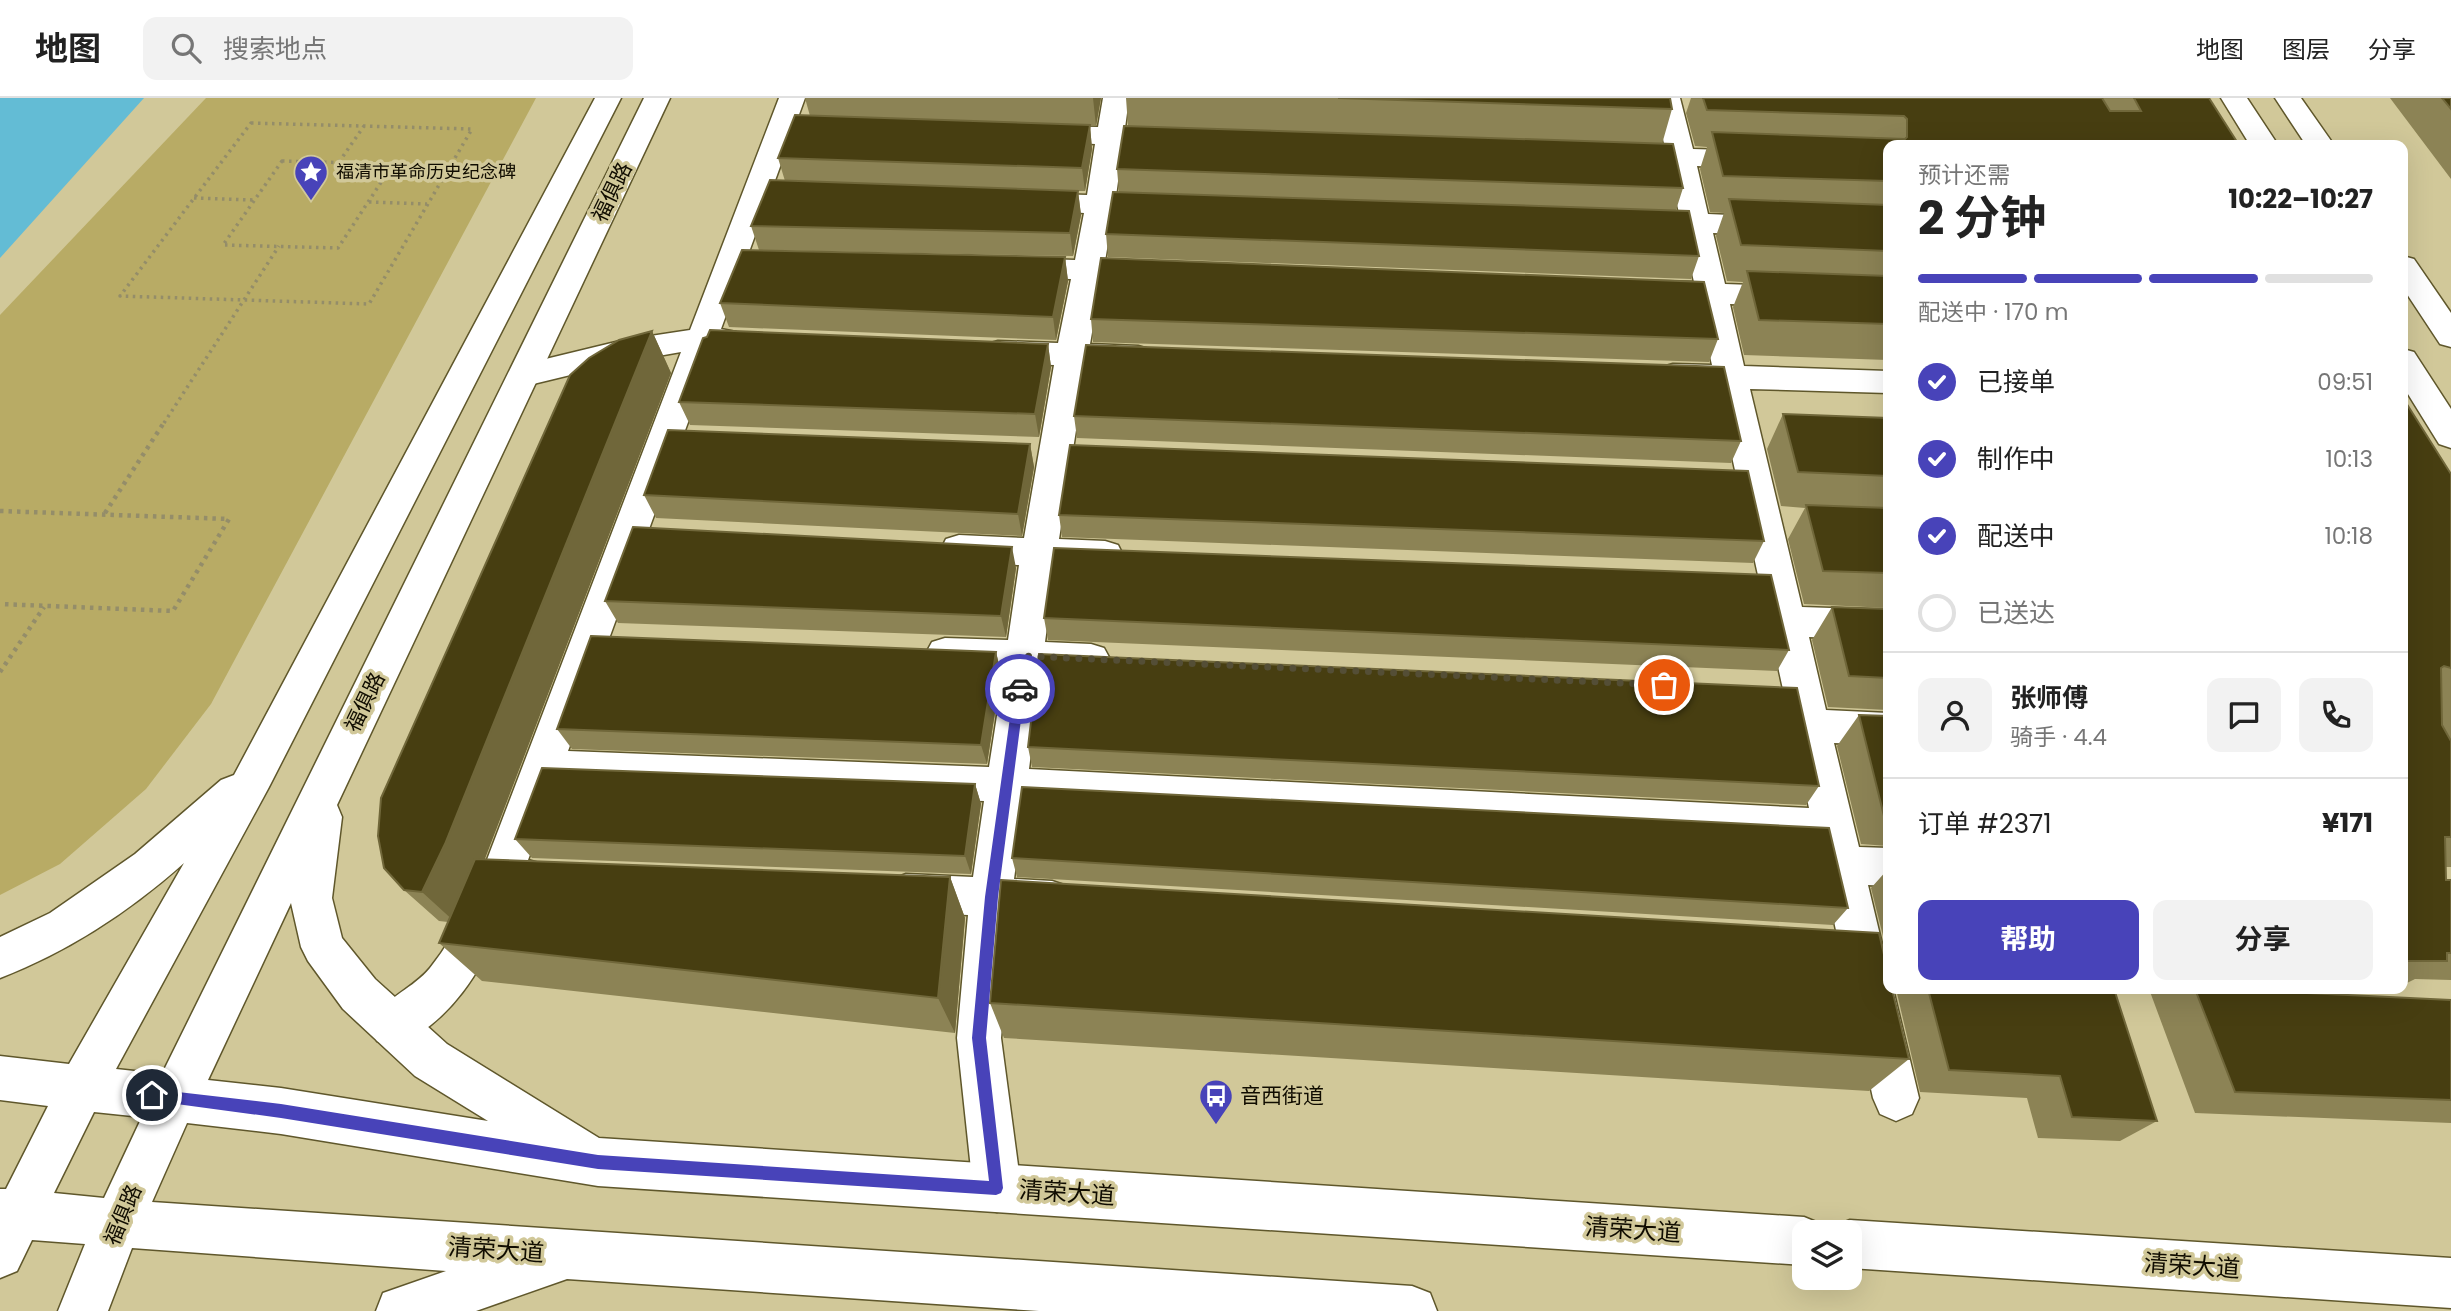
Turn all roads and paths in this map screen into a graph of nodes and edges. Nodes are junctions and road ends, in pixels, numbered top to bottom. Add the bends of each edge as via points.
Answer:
1 (608, 98) edge
2 (657, 98) edge
3 (1116, 98) edge
4 (2234, 98) edge
5 (2288, 98) edge
6 (1669, 101) edge
7 (794, 118) edge
8 (364, 126) junction
9 (1015, 134) edge
10 (1112, 136) junction
11 (1195, 139) edge
12 (2261, 140) edge
13 (2317, 140) edge
14 (1597, 154) edge
15 (1681, 157) junction
16 (1777, 160) edge
17 (338, 163) junction
18 (194, 198) junction
19 (255, 200) junction
20 (1004, 201) edge
21 (368, 202) junction
22 (428, 204) junction
23 (1100, 204) junction
24 (1184, 207) edge
25 (1613, 221) edge
26 (1696, 223) junction
27 (1806, 227) edge
28 (279, 247) junction
29 (993, 267) edge
30 (1089, 270) junction
31 (1186, 273) edge
32 (2408, 273) edge
33 (1629, 290) edge
34 (1712, 293) junction
35 (244, 300) junction
36 (1883, 300) edge
37 (2451, 336) edge
38 (703, 339) junction
39 (758, 341) edge
40 (962, 350) edge
41 (1072, 355) junction
42 (1168, 358) edge
43 (1650, 374) edge
44 (525, 375) junction
45 (2408, 376) edge
46 (1732, 377) junction
47 (1883, 382) edge
48 (2415, 398) edge
49 (2451, 436) edge
50 (0, 511) edge
51 (104, 514) junction
52 (629, 532) junction
53 (670, 534) edge
54 (930, 547) edge
55 (1039, 553) junction
56 (1137, 557) edge
57 (0, 604) edge
58 (45, 606) junction
59 (1788, 621) junction
60 (1883, 625) edge
61 (590, 639) junction
62 (631, 641) edge
63 (916, 652) edge
64 (1024, 656) junction
65 (1122, 660) edge
66 (0, 672) edge
67 (1761, 689) edge
68 (1806, 708) junction
69 (1883, 728) edge
70 (542, 767) junction
71 (255, 775) junction
72 (326, 782) junction
73 (1006, 785) junction
74 (1839, 846) junction
75 (1883, 865) edge
76 (501, 878) junction
77 (569, 880) edge
78 (869, 892) edge
79 (992, 897) junction
80 (1088, 903) edge
81 (1820, 947) edge
82 (0, 958) edge
83 (1875, 958) edge
84 (393, 1026) junction
85 (0, 1078) edge
86 (82, 1086) junction
87 (175, 1098) junction
88 (1896, 1098) edge
89 (598, 1162) junction
90 (996, 1188) junction
91 (118, 1222) junction
92 (7, 1227) edge
93 (1792, 1240) edge
94 (1862, 1245) edge
95 (570, 1255) junction
96 (2451, 1283) edge
97 (1337, 1308) edge
98 (83, 1311) edge
99 (401, 1311) edge
100 (1412, 1311) edge

1 - 71 street
2 - 44 street, 福俱路
3 - 10 street
4 - 12 street
5 - 13 street
6 - 15 street
7 - 38 street via 744,261
8 - 17 path
8 - 18 path via 251,123
8 - 22 path via 472,129
9 - 10 street
10 - 11 street
10 - 23 street
14 - 15 street
15 - 16 street
15 - 26 street
17 - 19 path via 282,161
17 - 21 path via 393,164
18 - 19 path
18 - 35 path via 120,296
19 - 28 path via 223,245
20 - 23 street
21 - 22 path
21 - 28 path via 338,248
22 - 35 path via 369,304
23 - 24 street
23 - 30 street
25 - 26 street
26 - 27 street
26 - 34 street
28 - 35 path
29 - 30 street
30 - 31 street
30 - 41 street
32 - 37 street
33 - 34 street
34 - 36 street
34 - 46 street
35 - 51 path
38 - 39 street
38 - 44 street
38 - 52 street via 679,439
40 - 41 street
41 - 42 street
41 - 55 street
43 - 46 street
44 - 72 street, 福俱路
45 - 48 street
46 - 47 street
46 - 59 street via 1741,479 1778,523 1765,581
48 - 49 street
50 - 51 path
51 - 58 path via 229,519 173,611
52 - 53 street
52 - 61 street
54 - 55 street
55 - 56 street
55 - 64 street
57 - 58 path
58 - 66 path
59 - 60 street
59 - 68 street
61 - 62 street
61 - 70 street
63 - 64 street
64 - 65 street
64 - 73 street
67 - 68 street
68 - 69 street
68 - 74 street
70 - 73 street
70 - 76 street
71 - 82 street via 118,890 65,927
71 - 86 street
72 - 84 street via 312,898 323,947 359,994
72 - 87 street, 福俱路
73 - 74 street
73 - 79 street
74 - 75 street
74 - 83 street
76 - 77 street
76 - 84 street via 473,941 444,985
78 - 79 street
79 - 80 street
79 - 90 street via 979,1038
81 - 83 street
83 - 88 street
84 - 89 street via 431,1060
85 - 86 street, 清荣大道
86 - 87 street, 清荣大道
86 - 92 street
87 - 89 street, 清荣大道
87 - 91 street, 福俱路
89 - 90 street, 清荣大道
90 - 93 street, 清荣大道
91 - 92 street, 清荣大道
91 - 95 street, 清荣大道
91 - 98 street, 福俱路
94 - 96 street, 清荣大道
95 - 97 street, 清荣大道
95 - 99 street
97 - 100 street, 清荣大道

